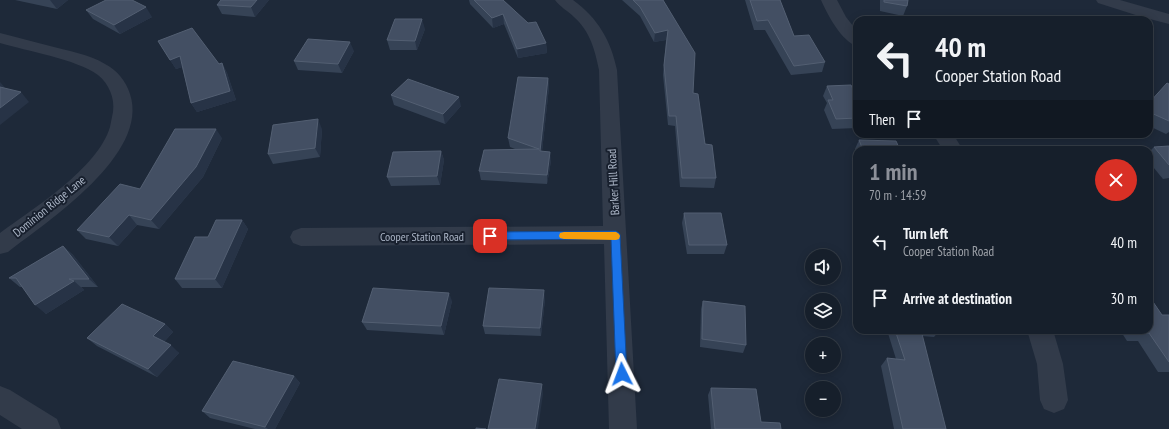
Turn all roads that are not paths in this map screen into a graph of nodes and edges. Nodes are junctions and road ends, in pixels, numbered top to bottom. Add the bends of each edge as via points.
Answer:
1 (563, 0) edge
2 (829, 0) edge
3 (1104, 0) edge
4 (1169, 19) edge
5 (853, 37) edge
6 (0, 38) edge
7 (616, 235) junction
8 (301, 237) dead end
9 (0, 245) edge
10 (1041, 334) edge
11 (0, 399) edge
12 (1054, 400) dead end
13 (47, 429) edge
14 (623, 429) edge

1 - 7 street, Barker Hill Road via 589,22 600,37 605,52
2 - 5 street via 843,26
3 - 4 street
6 - 9 street, Dominion Ridge Lane via 88,62 104,71 116,82 122,97 123,115 117,135 108,150 84,179
7 - 8 street, Cooper Station Road
7 - 14 street, Barker Hill Road
10 - 12 street via 1050,364
11 - 13 street

